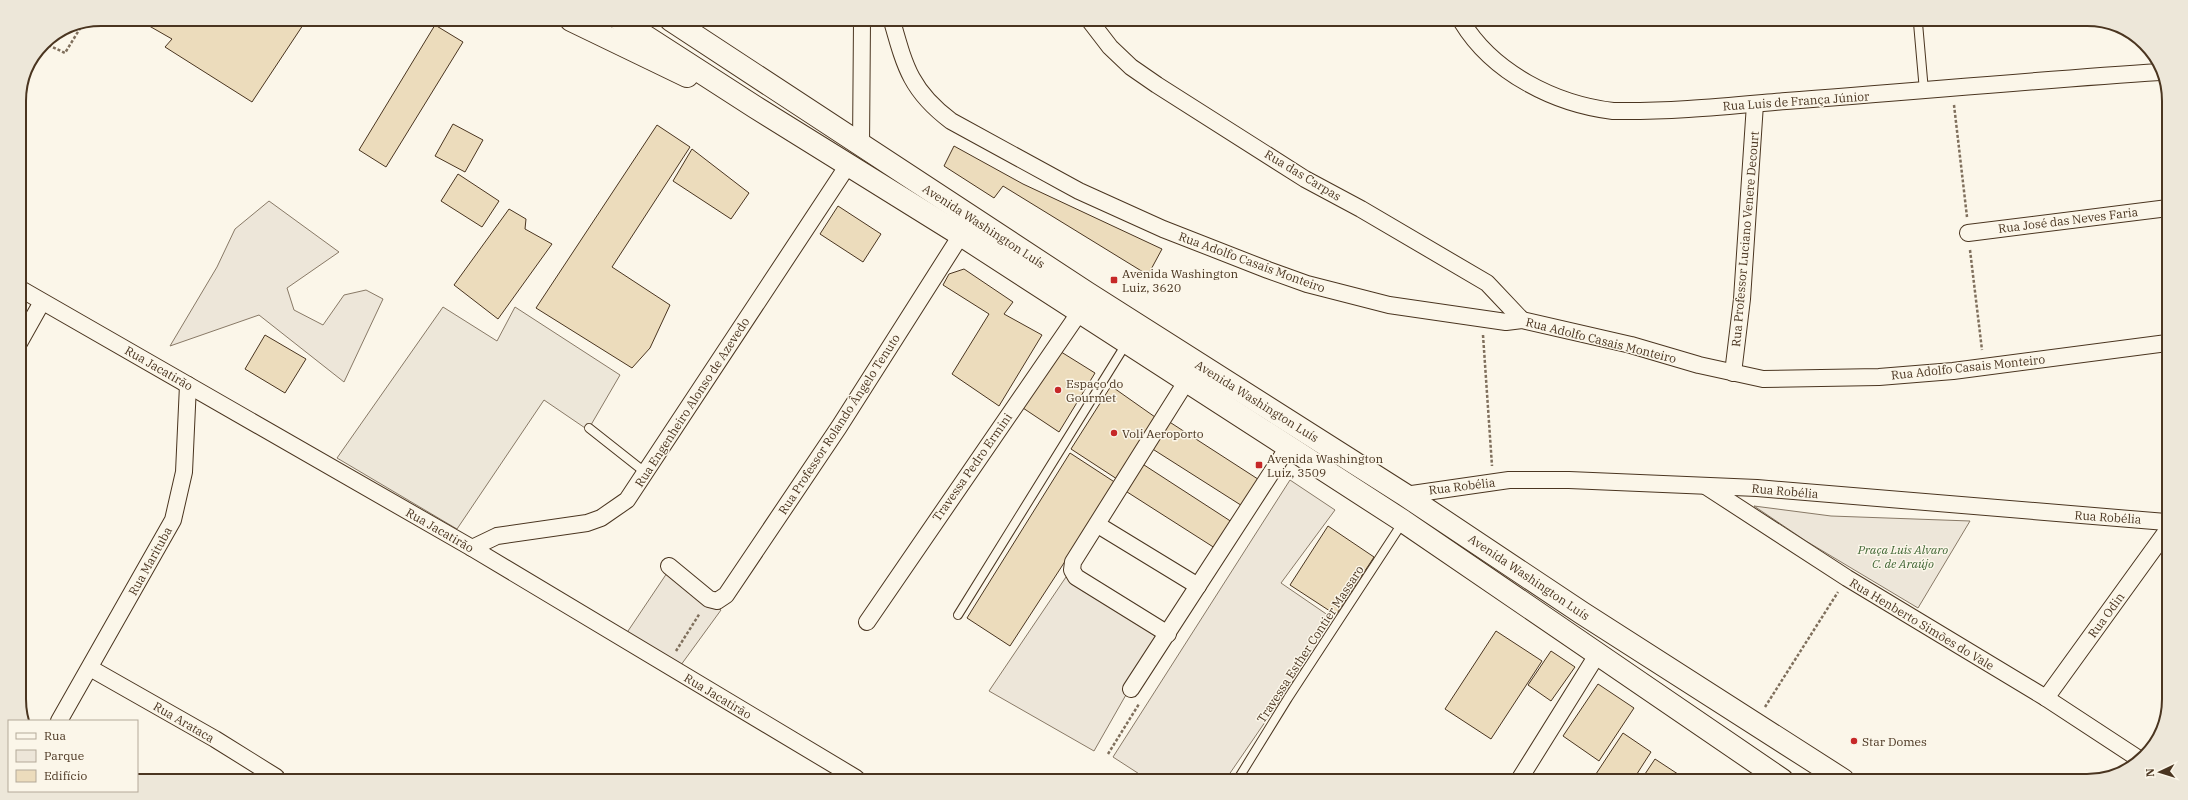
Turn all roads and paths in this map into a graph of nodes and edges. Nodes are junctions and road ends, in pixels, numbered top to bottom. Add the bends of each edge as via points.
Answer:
1 (583, 26) edge
2 (629, 26) edge
3 (862, 26) edge
4 (893, 26) edge
5 (1094, 26) edge
6 (1465, 26) edge
7 (1918, 26) edge
8 (687, 27) edge
9 (80, 29) edge
10 (51, 45) edge
11 (2156, 72) edge
12 (1924, 91) junction
13 (1755, 104) junction
14 (755, 107) junction
15 (861, 146) junction
16 (848, 165) junction
17 (2162, 209) edge
18 (1968, 233) dead end
19 (961, 235) junction
20 (26, 292) edge
21 (42, 302) junction
22 (1079, 313) junction
23 (1481, 319) junction
24 (1522, 320) junction
25 (26, 330) edge
26 (1126, 344) junction
27 (2162, 344) edge
28 (1733, 373) junction
29 (1186, 382) junction
30 (188, 384) junction
31 (589, 428) dead end
32 (1288, 447) junction
33 (646, 473) junction
34 (1494, 482) junction
35 (1706, 486) junction
36 (1405, 495) junction
37 (1403, 521) junction
38 (2162, 522) edge
39 (1098, 525) junction
40 (2162, 538) edge
41 (472, 548) junction
42 (669, 566) dead end
43 (1846, 578) junction
44 (1198, 586) junction
45 (709, 599) junction
46 (958, 615) dead end
47 (867, 622) dead end
48 (1168, 634) junction
49 (1597, 655) junction
50 (667, 666) junction
51 (90, 668) junction
52 (1131, 689) dead end
53 (2046, 698) junction
54 (60, 720) edge
55 (1755, 723) junction
56 (2135, 757) edge
57 (263, 773) edge
58 (849, 774) edge
59 (1241, 774) edge
60 (1523, 774) edge
61 (1773, 774) edge
62 (1834, 774) edge

1 - 14 highway
2 - 14 highway, Avenida Washington Luís
3 - 15 street
4 - 23 street, Rua Adolfo Casais Monteiro via 912,79 922,96 934,108 952,121 1079,191 1163,229 1307,284 1389,305
5 - 24 street, Rua das Carpas via 1110,47 1131,67 1157,85 1305,179 1486,283
6 - 13 street, Rua Luis de França Júnior via 1488,54 1518,78 1599,109 1635,111
7 - 12 lane
8 - 15 highway, Avenida Washington Luís
9 - 10 path via 65,53
11 - 12 street, Rua Luis de França Júnior via 2039,79
12 - 13 street, Rua Luis de França Júnior
13 - 28 street, Rua Professor Luciano Venere Decourt via 1742,299
14 - 16 highway, Avenida Washington Luís
15 - 36 highway, Avenida Washington Luís
16 - 19 highway, Avenida Washington Luís
16 - 33 street, Rua Engenheiro Alonso de Azevedo
17 - 18 street, Rua José das Neves Faria
19 - 22 highway, Avenida Washington Luís
19 - 45 street, Rua Professor Rolando Ângelo Tenuto via 835,434 726,595 717,601
20 - 21 street, Rua Jacatirão
21 - 25 street
21 - 30 street, Rua Jacatirão
22 - 26 highway, Avenida Washington Luís
22 - 47 street, Travessa Pedro Ermini
23 - 24 street, Rua Adolfo Casais Monteiro via 1506,322
23 - 34 path
24 - 28 street, Rua Adolfo Casais Monteiro via 1618,342 1699,366
26 - 29 highway, Avenida Washington Luís
26 - 46 lane
27 - 28 street, Rua Adolfo Casais Monteiro via 1914,374 1763,379
29 - 32 highway, Avenida Washington Luís
29 - 39 street
30 - 41 street, Rua Jacatirão
30 - 51 street, Rua Marituba via 184,472 174,520
31 - 33 lane
32 - 37 highway, Avenida Washington Luís
32 - 44 street
33 - 41 street, Rua Engenheiro Alonso de Azevedo via 627,500 601,518 587,523 497,536
34 - 35 street, Rua Robélia via 1569,480
34 - 36 street, Rua Robélia
35 - 38 street, Rua Robélia
35 - 43 street, Rua Henberto Simões do Vale
36 - 55 highway, Avenida Washington Luís via 1582,613
37 - 49 highway, Avenida Washington Luís
37 - 59 lane, Travessa Esther Contier Massaro
39 - 44 street
39 - 48 street via 1073,562 1072,570 1076,577
40 - 53 street, Rua Odin
41 - 50 street, Rua Jacatirão
42 - 45 street
43 - 53 street, Rua Henberto Simões do Vale
43 - 55 path
44 - 48 street
45 - 50 path
48 - 52 street
49 - 60 street
49 - 61 highway, Avenida Washington Luís
50 - 58 street, Rua Jacatirão
51 - 54 street, Rua Marituba
51 - 57 street, Rua Arataca via 215,739
53 - 56 street, Rua Henberto Simões do Vale
55 - 62 highway, Avenida Washington Luís

